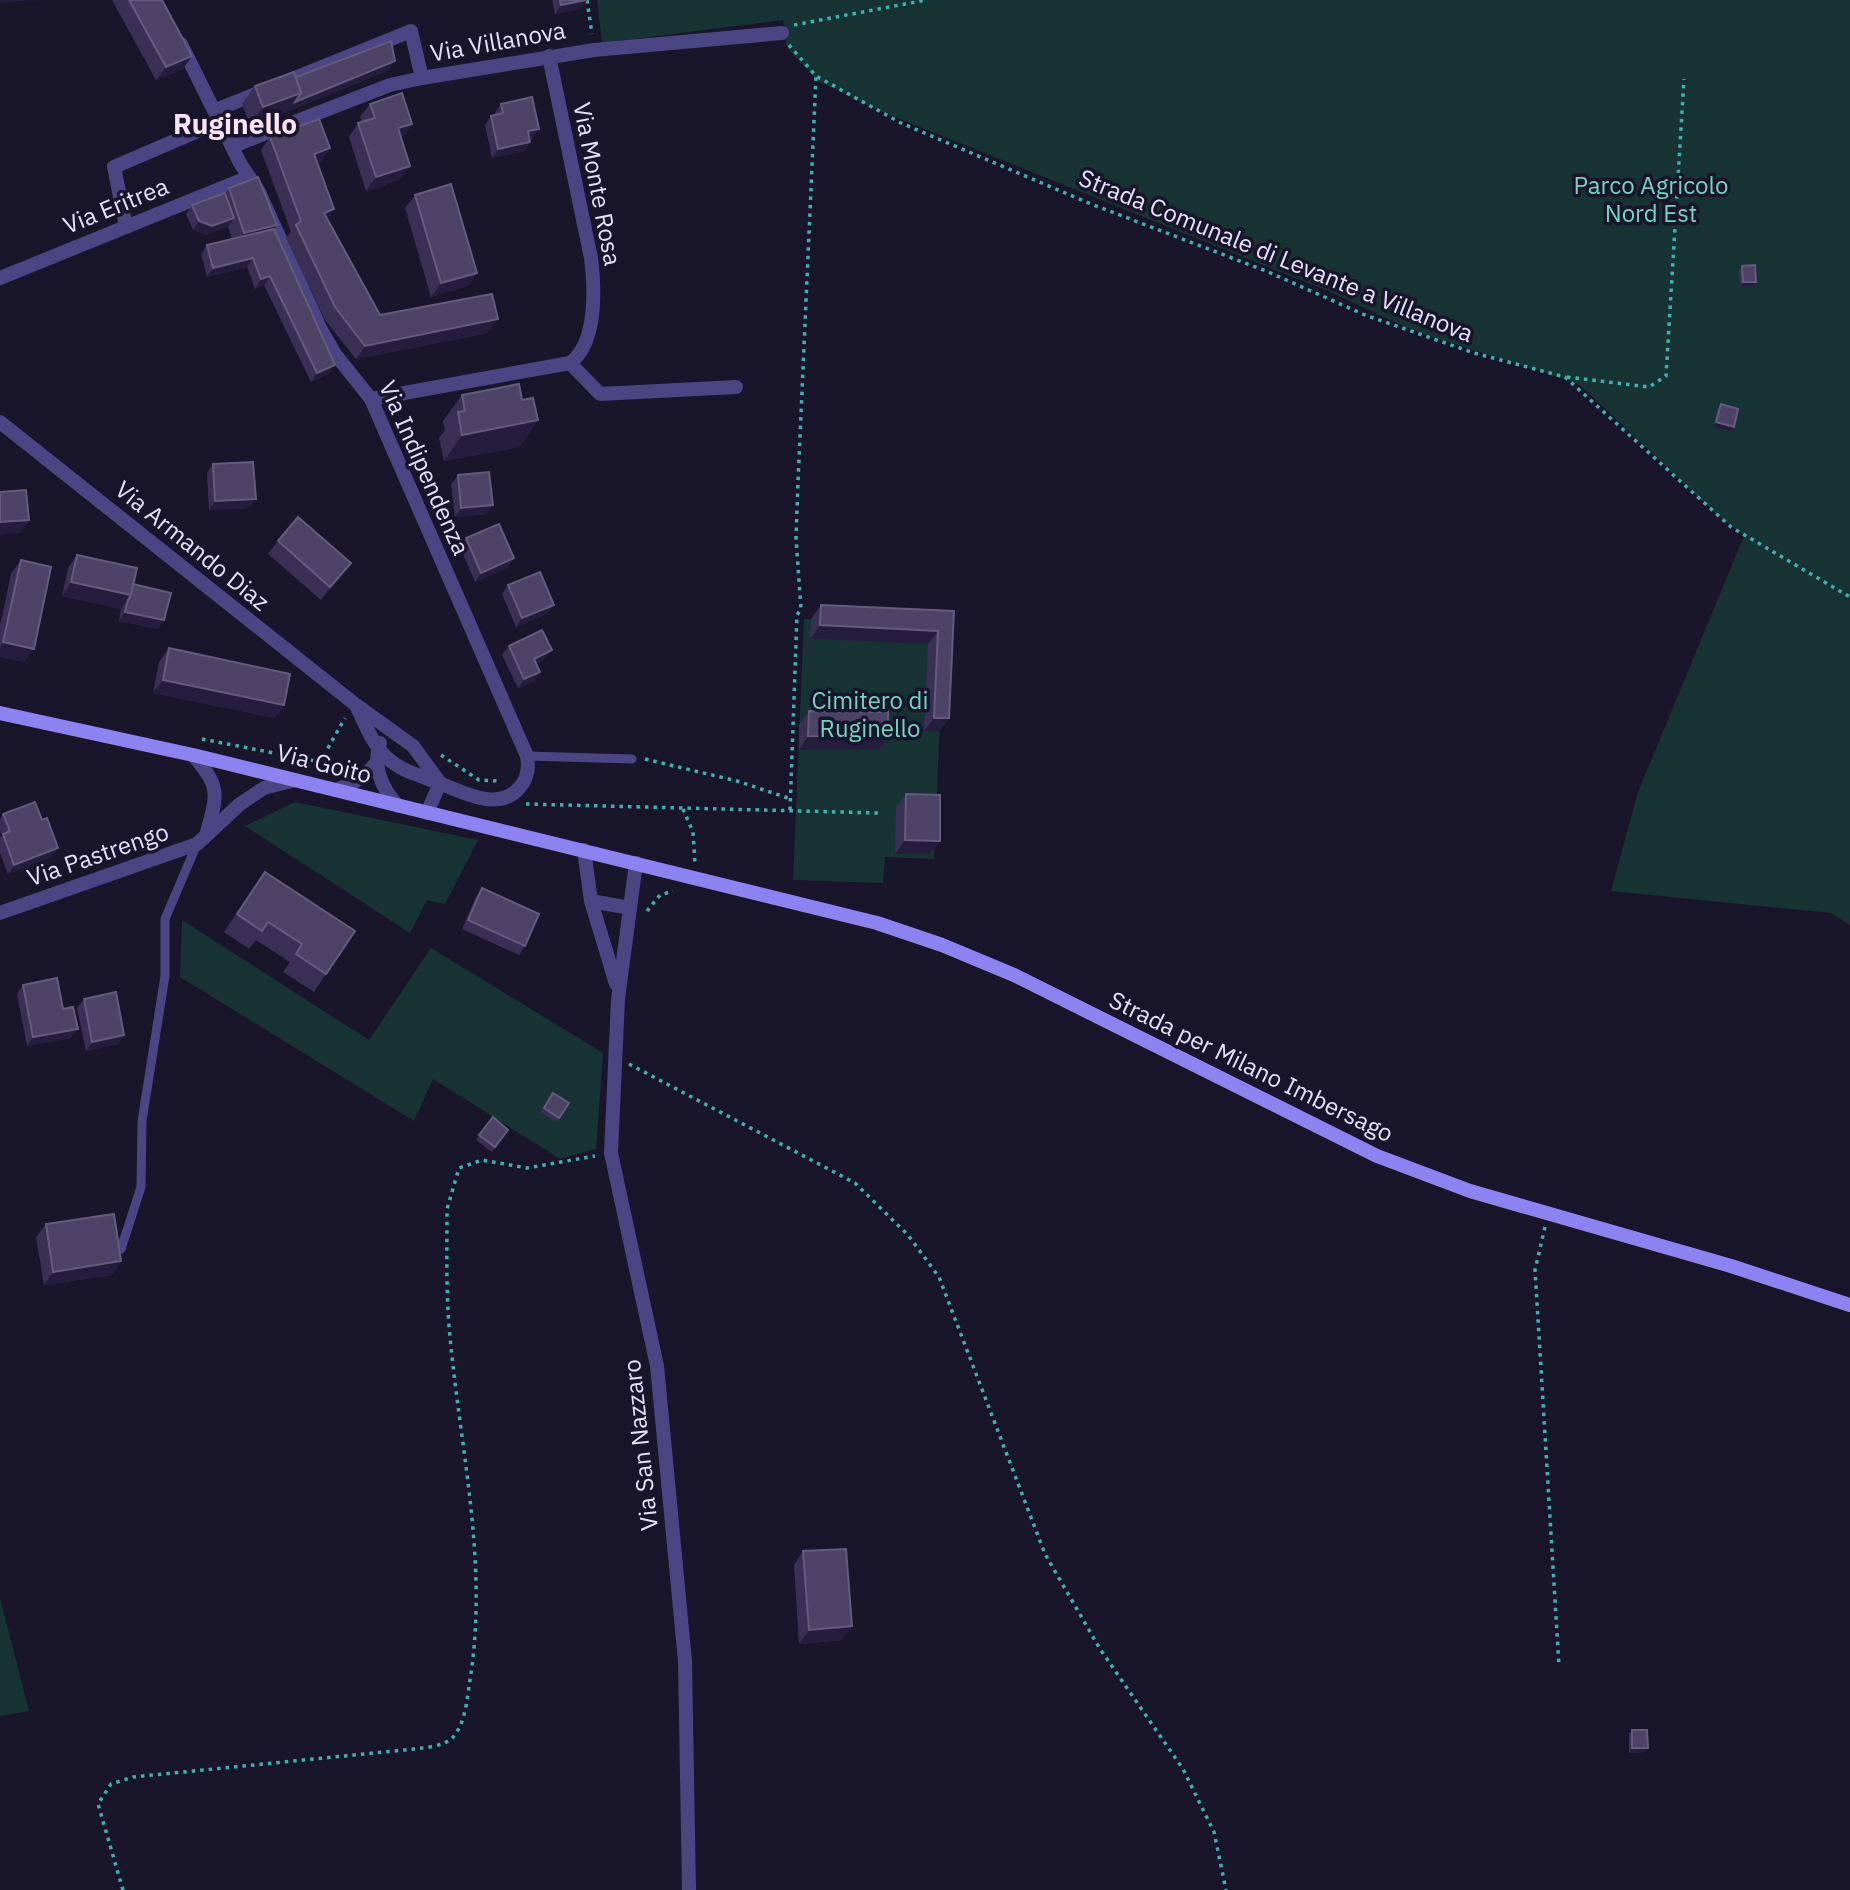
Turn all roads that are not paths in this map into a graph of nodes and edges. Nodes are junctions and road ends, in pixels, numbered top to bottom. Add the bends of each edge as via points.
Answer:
1 (172, 26) edge
2 (782, 33) road end
3 (549, 56) junction
4 (422, 78) junction
5 (218, 115) junction
6 (233, 146) junction
7 (249, 177) junction
8 (126, 227) junction
9 (0, 278) edge
10 (570, 363) junction
11 (736, 387) dead end
12 (371, 399) junction
13 (0, 422) edge
14 (356, 705) junction
15 (0, 713) edge
16 (394, 732) junction
17 (193, 755) junction
18 (377, 755) junction
19 (527, 756) junction
20 (632, 759) road end
21 (295, 780) junction
22 (440, 783) junction
23 (336, 790) junction
24 (398, 806) junction
25 (427, 813) junction
26 (202, 839) junction
27 (584, 850) junction
28 (636, 863) junction
29 (592, 901) junction
30 (630, 908) junction
31 (0, 913) edge
32 (618, 999) junction
33 (121, 1249) edge
34 (1850, 1305) edge
35 (689, 1890) edge

1 - 5 street, Via Indipendenza
2 - 3 street, Via Villanova
3 - 4 street, Via Villanova
3 - 10 street, Via Monte Rosa via 593,277 587,344
4 - 5 street via 411,31
4 - 6 street, Via Villanova via 390,85
5 - 6 street, Via Indipendenza
5 - 8 street via 114,167
6 - 7 street, Via Indipendenza
7 - 8 street, Via Eritrea
7 - 12 street, Via Indipendenza via 321,330
8 - 9 street, Via Eritrea
10 - 11 street via 600,394
10 - 12 street
12 - 19 street, Via Indipendenza
13 - 14 street, Via Armando Diaz
14 - 16 street, Via Armando Diaz
14 - 18 street, Via Armando Diaz
15 - 17 street, Via Goito
16 - 18 street via 382,739
16 - 22 street, Via Armando Diaz via 414,746
17 - 21 street, Via Goito
17 - 26 street, Via Pastrengo via 212,777 215,790
18 - 22 street
18 - 23 street via 364,777
18 - 24 street, Via Armando Diaz via 383,786
19 - 20 lane
19 - 22 street via 527,775 514,793 502,798 464,794
21 - 23 street, Via Goito
21 - 26 street, Via Pastrengo via 264,788
22 - 25 street
23 - 24 street, Via Goito
24 - 25 street, Via Goito
25 - 27 street, Via Goito
26 - 31 street, Via Pastrengo
26 - 33 lane via 164,919 165,976 142,1121 141,1187
27 - 28 street, Via Goito
27 - 29 street, Via San Nazzaro
28 - 30 street, Via San Nazzaro
28 - 34 street, Strada per Milano Imbersago via 877,923 942,945 1014,975 1377,1156 1545,1215 1731,1265
29 - 30 street
29 - 32 street, Via San Nazzaro
30 - 32 street, Via San Nazzaro
32 - 35 street, Via San Nazzaro via 611,1153 657,1366 685,1661

